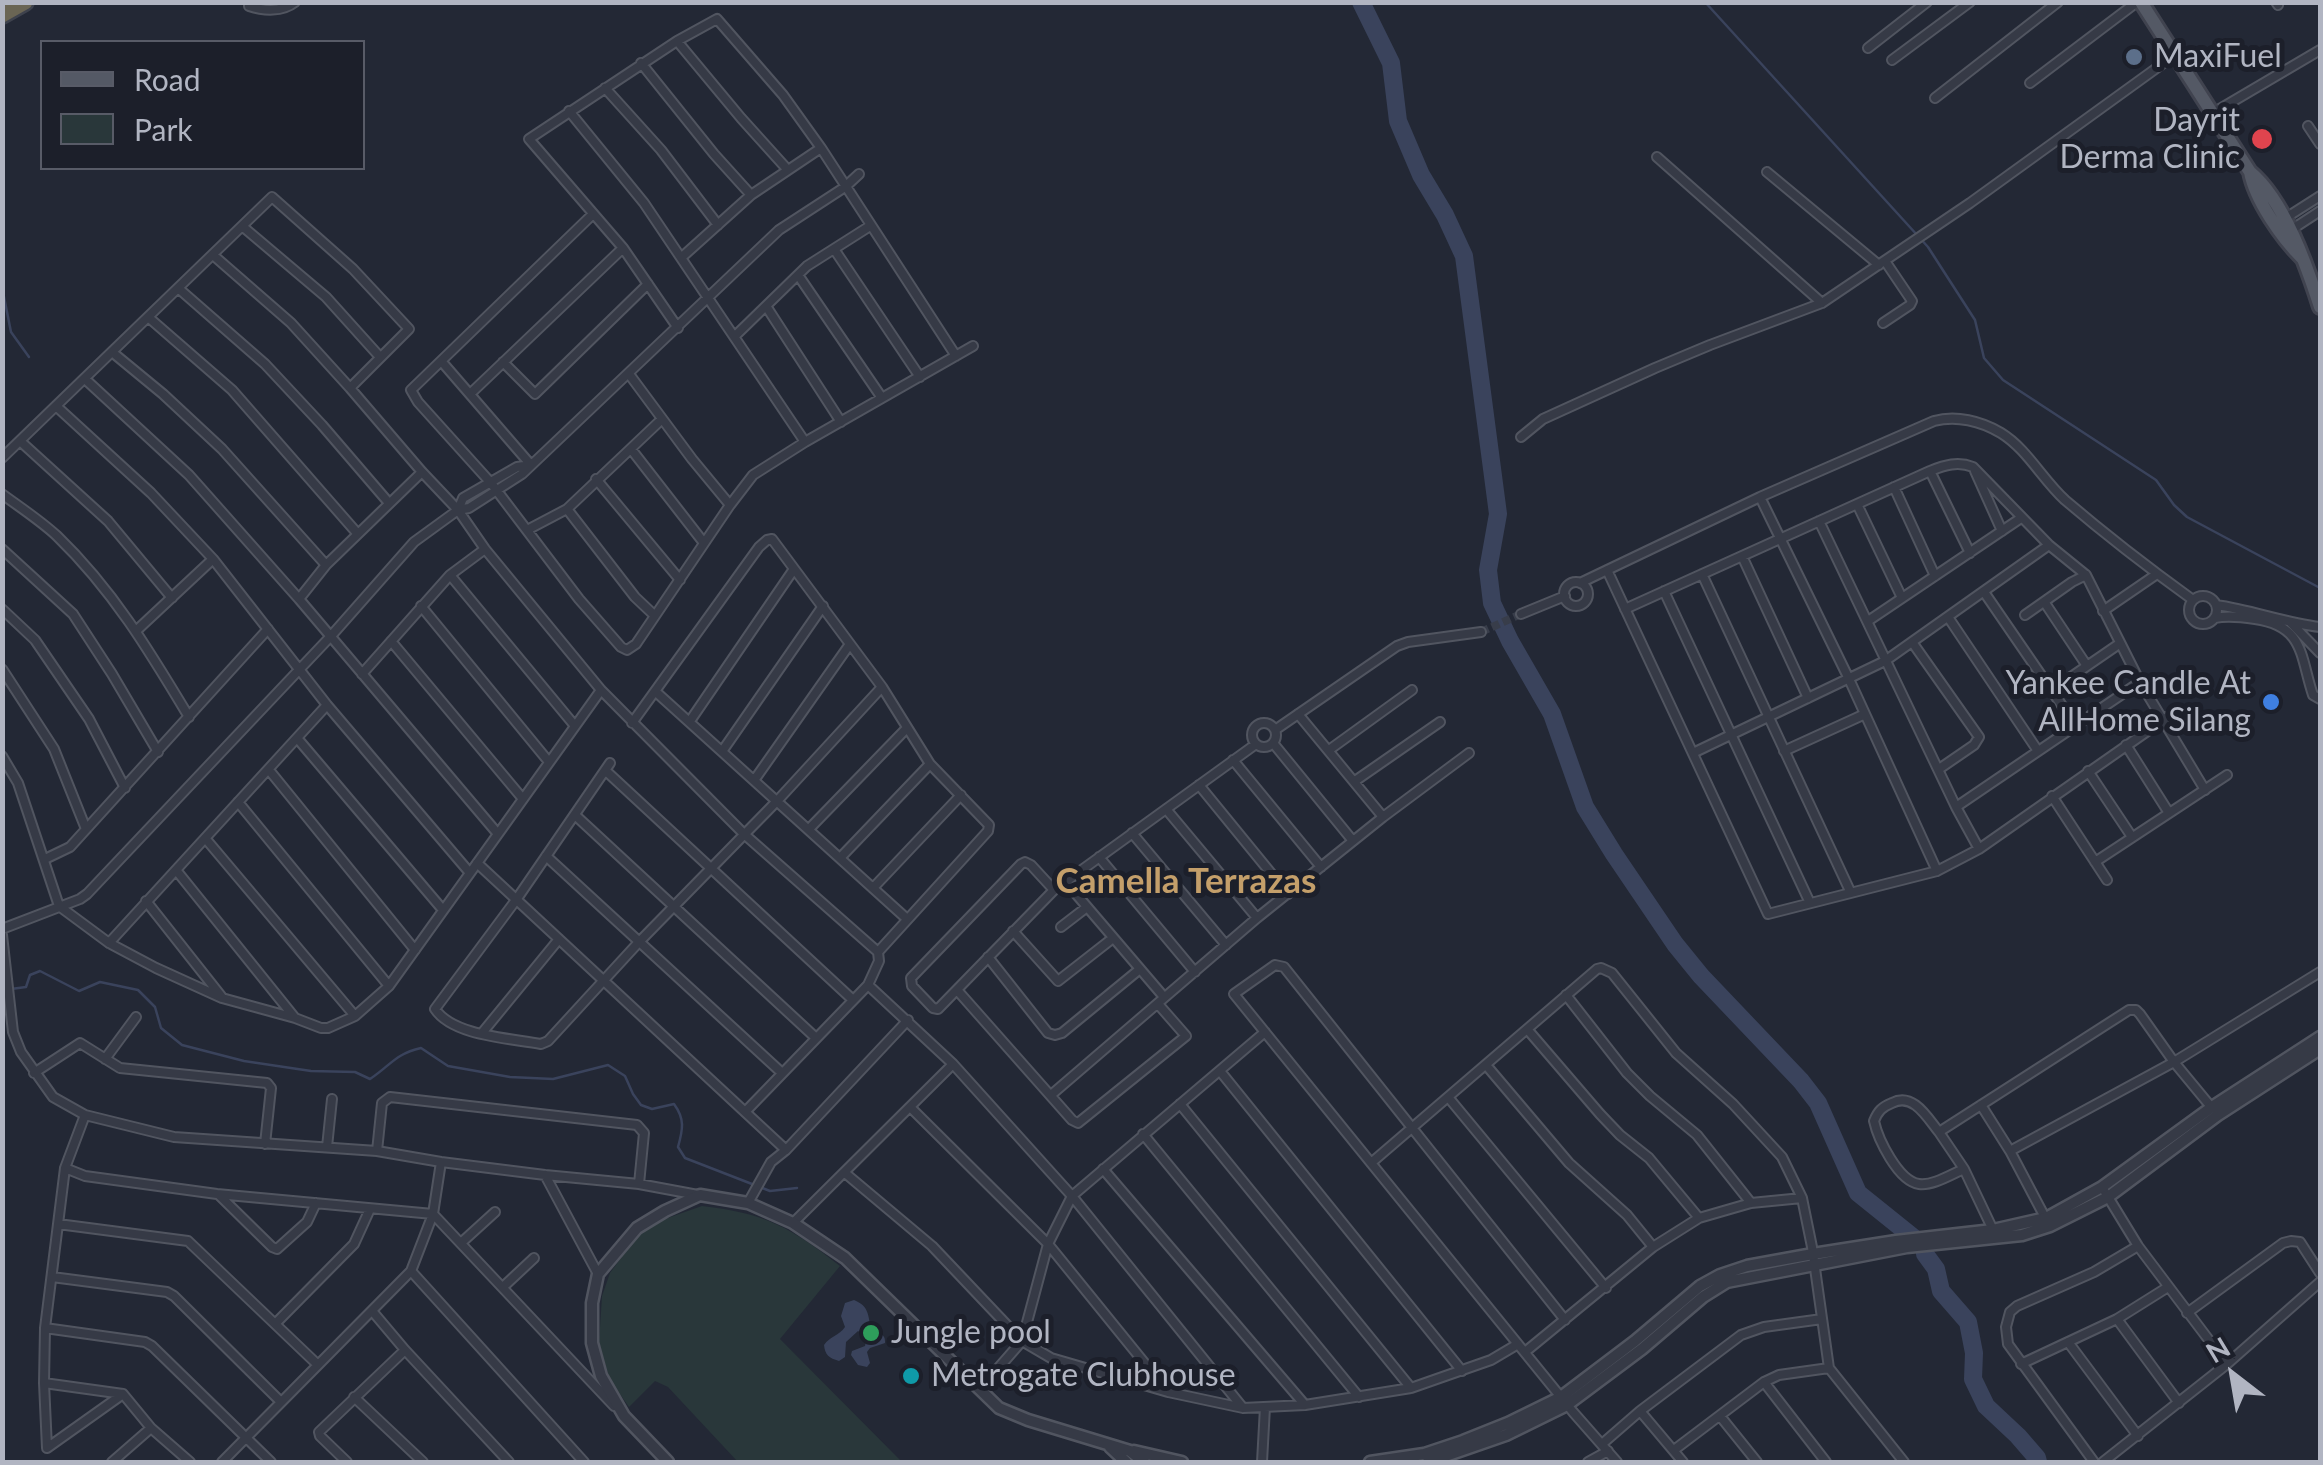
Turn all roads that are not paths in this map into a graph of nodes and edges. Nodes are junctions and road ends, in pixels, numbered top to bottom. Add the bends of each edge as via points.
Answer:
1 (25, 2) edge
2 (295, 2) edge
3 (1926, 2) edge
4 (1970, 2) edge
5 (2058, 2) edge
6 (2139, 2) edge
7 (249, 6) dead end
8 (2, 15) edge
9 (677, 40) junction
10 (1868, 48) dead end
11 (2320, 50) edge
12 (2176, 54) junction
13 (1892, 60) dead end
14 (642, 63) junction
15 (2030, 83) dead end
16 (605, 88) junction
17 (1935, 98) dead end
18 (569, 111) junction
19 (2213, 113) junction
20 (2308, 126) dead end
21 (2320, 144) edge
22 (820, 148) junction
23 (1657, 157) dead end
24 (787, 169) junction
25 (1767, 172) dead end
26 (2250, 172) junction
27 (858, 174) dead end
28 (845, 187) junction
29 (751, 195) junction
30 (2320, 196) edge
31 (2320, 212) edge
32 (594, 214) junction
33 (718, 225) junction
34 (2288, 225) junction
35 (242, 226) junction
36 (870, 226) junction
37 (623, 248) junction
38 (834, 249) junction
39 (213, 255) junction
40 (682, 257) junction
41 (2304, 260) junction
42 (1882, 262) junction
43 (798, 275) junction
44 (648, 284) junction
45 (178, 288) junction
46 (710, 298) junction
47 (1822, 303) junction
48 (766, 306) junction
49 (2320, 307) edge
50 (148, 317) junction
51 (1884, 323) dead end
52 (678, 328) junction
53 (735, 336) junction
54 (973, 346) dead end
55 (112, 352) junction
56 (956, 356) junction
57 (380, 357) junction
58 (442, 362) junction
59 (503, 362) junction
60 (629, 374) junction
61 (920, 377) junction
62 (85, 379) junction
63 (350, 388) junction
64 (470, 394) junction
65 (882, 398) junction
66 (56, 406) junction
67 (662, 419) junction
68 (841, 422) junction
69 (1521, 438) dead end
70 (20, 442) junction
71 (805, 442) junction
72 (631, 449) junction
73 (2, 458) edge
74 (531, 466) junction
75 (1973, 467) junction
76 (1930, 471) junction
77 (422, 472) junction
78 (596, 480) junction
79 (494, 486) junction
80 (1894, 487) junction
81 (2, 494) edge
82 (1760, 498) junction
83 (389, 503) junction
84 (1857, 504) junction
85 (730, 505) junction
86 (567, 509) junction
87 (458, 510) junction
88 (2021, 518) junction
89 (1819, 520) junction
90 (528, 529) junction
91 (2002, 531) junction
92 (357, 533) junction
93 (1781, 538) junction
94 (704, 543) junction
95 (2049, 545) junction
96 (2, 549) edge
97 (485, 549) junction
98 (1970, 553) junction
99 (1742, 556) junction
100 (213, 559) junction
101 (326, 564) junction
102 (794, 569) junction
103 (1607, 570) junction
104 (1702, 574) junction
105 (2157, 574) junction
106 (450, 575) junction
107 (2086, 575) junction
108 (1935, 576) junction
109 (680, 580) junction
110 (1580, 584) junction
111 (1664, 592) junction
112 (1984, 592) junction
113 (1564, 596) junction
114 (172, 598) junction
115 (1902, 598) junction
116 (299, 599) junction
117 (2193, 600) junction
118 (2044, 602) junction
119 (2216, 605) junction
120 (421, 606) junction
121 (823, 606) junction
122 (2, 608) edge
123 (1625, 609) junction
124 (2103, 611) junction
125 (1521, 614) tunnel mouth
126 (654, 615) junction
127 (2025, 616) dead end
128 (1948, 617) junction
129 (2215, 618) junction
130 (1868, 621) junction
131 (2291, 623) junction
132 (2320, 627) edge
133 (268, 629) junction
134 (137, 630) junction
135 (1482, 632) tunnel mouth
136 (330, 636) junction
137 (391, 642) junction
138 (1912, 642) junction
139 (850, 644) junction
140 (2119, 644) junction
141 (2320, 655) edge
142 (1885, 661) junction
143 (2305, 664) junction
144 (2087, 666) junction
145 (298, 668) junction
146 (2, 670) edge
147 (362, 674) junction
148 (2071, 677) dead end
149 (1848, 679) junction
150 (2140, 682) junction
151 (882, 687) junction
152 (601, 690) junction
153 (1412, 690) dead end
154 (656, 692) junction
155 (1808, 698) junction
156 (2320, 698) edge
157 (326, 705) junction
158 (2179, 709) dead end
159 (1298, 714) junction
160 (1865, 714) junction
161 (189, 717) junction
162 (1768, 717) junction
163 (2162, 720) junction
164 (690, 721) junction
165 (632, 722) junction
166 (1440, 722) dead end
167 (575, 726) junction
168 (2076, 726) junction
169 (906, 730) junction
170 (1275, 730) junction
171 (1732, 734) junction
172 (297, 738) junction
173 (1272, 742) junction
174 (1256, 744) junction
175 (2126, 745) junction
176 (723, 750) junction
177 (1329, 750) junction
178 (1784, 751) junction
179 (2038, 751) junction
180 (158, 752) junction
181 (1469, 753) dead end
182 (1693, 754) junction
183 (2, 756) edge
184 (1233, 760) junction
185 (550, 762) junction
186 (930, 764) junction
187 (1939, 769) junction
188 (269, 770) junction
189 (2088, 771) junction
190 (2226, 776) dead end
191 (755, 780) junction
192 (1356, 781) junction
193 (1199, 785) junction
194 (124, 788) junction
195 (2205, 790) junction
196 (962, 795) junction
197 (2052, 796) junction
198 (523, 799) junction
199 (778, 800) junction
200 (238, 802) junction
201 (1956, 807) junction
202 (1166, 809) junction
203 (2169, 813) junction
204 (575, 815) junction
205 (1383, 817) junction
206 (86, 829) junction
207 (809, 829) junction
208 (498, 834) junction
209 (744, 834) junction
210 (1132, 834) junction
211 (205, 838) junction
212 (2132, 838) junction
213 (1352, 841) junction
214 (1979, 849) junction
215 (546, 856) junction
216 (1099, 857) junction
217 (840, 858) junction
218 (45, 859) junction
219 (2095, 862) junction
220 (477, 863) junction
221 (1321, 867) junction
222 (711, 868) junction
223 (176, 870) junction
224 (1937, 871) junction
225 (470, 873) junction
226 (2106, 880) dead end
227 (1066, 881) junction
228 (873, 888) junction
229 (1054, 890) junction
230 (1850, 892) junction
231 (1288, 894) junction
232 (516, 900) junction
233 (146, 901) junction
234 (1810, 903) junction
235 (60, 906) junction
236 (674, 906) junction
237 (1086, 907) junction
238 (444, 910) junction
239 (1257, 918) junction
240 (907, 920) junction
241 (1061, 926) dead end
242 (1014, 931) junction
243 (2, 932) edge
244 (1113, 938) junction
245 (559, 939) junction
246 (639, 942) junction
247 (110, 943) junction
248 (1226, 945) junction
249 (415, 950) junction
250 (878, 952) junction
251 (988, 957) junction
252 (1140, 969) junction
253 (1195, 972) junction
254 (2320, 972) edge
255 (604, 981) junction
256 (868, 985) junction
257 (389, 986) junction
258 (957, 990) junction
259 (1566, 995) junction
260 (222, 998) junction
261 (853, 1000) junction
262 (1161, 1001) junction
263 (136, 1016) dead end
264 (355, 1016) junction
265 (295, 1018) junction
266 (908, 1020) junction
267 (1527, 1029) junction
268 (1265, 1032) junction
269 (482, 1033) junction
270 (2320, 1037) edge
271 (816, 1038) junction
272 (2320, 1049) edge
273 (105, 1059) junction
274 (2174, 1062) junction
275 (952, 1064) junction
276 (1486, 1065) junction
277 (1220, 1071) junction
278 (34, 1073) junction
279 (782, 1073) junction
280 (1051, 1095) junction
281 (1448, 1097) junction
282 (332, 1099) dead end
283 (1180, 1104) junction
284 (1981, 1105) junction
285 (910, 1107) junction
286 (2215, 1111) junction
287 (745, 1112) junction
288 (85, 1116) junction
289 (1412, 1128) junction
290 (1939, 1132) junction
291 (1143, 1134) junction
292 (265, 1144) junction
293 (327, 1147) junction
294 (786, 1150) junction
295 (377, 1151) junction
296 (2010, 1151) junction
297 (441, 1162) junction
298 (1371, 1163) junction
299 (65, 1168) junction
300 (1103, 1169) junction
301 (1964, 1169) junction
302 (845, 1173) junction
303 (546, 1175) junction
304 (639, 1184) junction
305 (2105, 1192) junction
306 (218, 1194) junction
307 (700, 1195) junction
308 (1072, 1196) junction
309 (752, 1198) junction
310 (1802, 1198) junction
311 (316, 1203) junction
312 (1751, 1203) junction
313 (370, 1209) junction
314 (495, 1212) dead end
315 (434, 1214) junction
316 (1700, 1218) junction
317 (2048, 1222) junction
318 (793, 1223) junction
319 (58, 1224) junction
320 (1994, 1234) junction
321 (462, 1242) junction
322 (1048, 1244) junction
323 (2138, 1246) junction
324 (1652, 1247) junction
325 (534, 1258) dead end
326 (1814, 1260) junction
327 (411, 1271) junction
328 (2320, 1273) edge
329 (598, 1274) junction
330 (52, 1278) junction
331 (2320, 1282) edge
332 (503, 1286) junction
333 (2168, 1287) junction
334 (1606, 1288) junction
335 (374, 1312) junction
336 (2186, 1312) junction
337 (1822, 1319) junction
338 (2117, 1319) junction
339 (1566, 1320) junction
340 (274, 1324) junction
341 (45, 1328) junction
342 (1022, 1341) junction
343 (2068, 1342) junction
344 (1521, 1348) junction
345 (405, 1350) junction
346 (2021, 1364) junction
347 (2227, 1364) junction
348 (318, 1365) junction
349 (1829, 1368) junction
350 (1462, 1371) junction
351 (1764, 1382) junction
352 (44, 1383) junction
353 (1411, 1388) junction
354 (980, 1389) junction
355 (1168, 1392) junction
356 (123, 1394) junction
357 (354, 1397) junction
358 (1359, 1397) junction
359 (280, 1401) junction
360 (1564, 1401) junction
361 (2179, 1402) junction
362 (1305, 1405) junction
363 (1265, 1407) junction
364 (1243, 1408) junction
365 (1640, 1411) junction
366 (624, 1416) junction
367 (1720, 1416) junction
368 (151, 1428) junction
369 (2138, 1436) junction
370 (245, 1437) junction
371 (1605, 1447) junction
372 (47, 1448) junction
373 (1674, 1450) junction
374 (1128, 1456) edge
375 (661, 1460) edge
376 (48, 1462) edge
377 (112, 1462) edge
378 (190, 1462) edge
379 (222, 1462) edge
380 (272, 1462) edge
381 (348, 1462) edge
382 (423, 1462) edge
383 (509, 1462) edge
384 (584, 1462) edge
385 (1144, 1462) edge
386 (1182, 1462) edge
387 (1262, 1462) edge
388 (1370, 1462) edge
389 (1428, 1462) edge
390 (1588, 1462) edge
391 (1617, 1462) edge
392 (1683, 1462) edge
393 (1756, 1462) edge
394 (1826, 1462) edge
395 (1904, 1462) edge
396 (2094, 1462) edge
397 (2102, 1462) edge

1 - 8 highway
2 - 7 street via 280,9
3 - 10 street
4 - 13 street
5 - 17 street
6 - 12 main road
6 - 15 street
9 - 14 street
9 - 22 street via 717,19
9 - 24 street
11 - 19 street
12 - 19 main road
12 - 42 street
14 - 16 street
14 - 29 street
16 - 18 street
16 - 33 street
18 - 32 street via 528,139
18 - 40 street
19 - 26 main road
20 - 21 street
22 - 24 street
22 - 28 street
23 - 47 street
24 - 29 street
25 - 42 street
26 - 34 main road
26 - 41 main road via 2252,186
27 - 28 street
28 - 36 street
28 - 46 street via 779,230
29 - 33 street
30 - 34 street
31 - 34 street
32 - 37 street
32 - 58 street
33 - 40 street
34 - 41 main road
35 - 39 street
35 - 57 street via 326,297
35 - 57 street via 272,197 352,269 410,329
36 - 38 street
36 - 56 street
37 - 44 street
37 - 59 street
38 - 43 street
38 - 61 street
39 - 45 street
39 - 63 street
40 - 46 street
41 - 49 main road
42 - 47 street
42 - 51 street via 1912,302
43 - 48 street
43 - 65 street
44 - 52 street
44 - 59 street via 535,394
45 - 50 street
45 - 83 street via 265,364
46 - 52 street
46 - 53 street
47 - 69 street via 1655,368 1542,419
48 - 53 street
48 - 68 street
50 - 55 street
50 - 92 street via 232,390
52 - 60 street
53 - 71 street
54 - 56 street
55 - 62 street
55 - 101 street via 222,449
56 - 61 street
57 - 63 street
58 - 64 street
58 - 79 street via 413,396
59 - 64 street
60 - 67 street
60 - 74 street
61 - 65 street
62 - 66 street
62 - 116 street via 189,475
63 - 77 street
64 - 74 street
65 - 68 street
66 - 70 street
66 - 100 street
67 - 72 street
67 - 85 street
68 - 71 street
70 - 73 street
70 - 114 street via 108,521
71 - 85 street via 754,475
72 - 78 street
72 - 94 street
74 - 79 street
75 - 76 street
75 - 88 street
75 - 91 street
76 - 80 street
76 - 98 street
77 - 83 street
77 - 87 street
78 - 86 street
78 - 109 street
79 - 87 street
79 - 90 street
80 - 84 street
80 - 108 street
81 - 134 street via 56,535
82 - 93 street
82 - 103 street
82 - 105 street via 1934,421 1971,421 2012,441 2065,499
83 - 92 street
84 - 89 street
84 - 115 street
85 - 94 street
86 - 90 street
86 - 126 street
87 - 97 street
87 - 136 street via 414,542
88 - 91 street
88 - 95 street
89 - 93 street
89 - 130 street
90 - 126 street via 621,647 636,644
91 - 98 street
92 - 101 street
93 - 99 street
93 - 149 street
94 - 109 street
95 - 107 street
95 - 112 street
96 - 180 street via 72,614
97 - 106 street
97 - 152 street
98 - 108 street
99 - 104 street
99 - 155 street
100 - 114 street
100 - 133 street
101 - 116 street
102 - 121 street
102 - 154 street via 772,539 758,548
102 - 164 street
103 - 110 street
103 - 123 street
104 - 111 street
104 - 162 street
105 - 117 street
105 - 124 street
106 - 120 street
106 - 167 street
107 - 118 street
107 - 124 street
108 - 115 street
109 - 126 street
110 - 113 street via 1571,584
110 - 113 street via 1588,595 1582,605
111 - 123 street
111 - 171 street
112 - 128 street
112 - 168 street
113 - 125 street
114 - 134 street
115 - 130 street
116 - 136 street
117 - 119 street via 2204,596
117 - 129 street via 2189,612 2196,622
118 - 127 street
118 - 144 street
119 - 129 street
119 - 131 street
120 - 137 street
120 - 185 street
121 - 139 street
121 - 176 street
122 - 194 street via 35,640 78,703
123 - 182 street
124 - 140 street
128 - 138 street
128 - 179 street
129 - 143 street via 2273,622 2290,630
130 - 142 street
131 - 132 street
131 - 141 street
133 - 145 street
133 - 161 street
134 - 161 street
135 - 159 street via 1397,646
136 - 145 street
136 - 147 street
137 - 147 street
137 - 198 street
138 - 142 street
138 - 187 street via 1979,737
139 - 151 street
139 - 191 street
140 - 144 street
140 - 150 street
141 - 143 street
142 - 149 street
142 - 187 street
143 - 156 street
144 - 148 street
145 - 157 street
145 - 235 street via 87,894
146 - 206 street via 54,749
147 - 208 street
149 - 155 street
149 - 160 street
150 - 163 street
150 - 168 street
151 - 169 street
151 - 199 street
152 - 165 street
152 - 167 street
153 - 177 street
154 - 164 street
154 - 165 street
155 - 162 street
157 - 172 street
157 - 225 street
158 - 163 street
159 - 170 street
159 - 177 street
160 - 178 street
160 - 224 street
161 - 180 street
162 - 171 street
162 - 178 street
163 - 175 street
163 - 195 street
164 - 176 street
165 - 209 street
166 - 192 street
167 - 185 street
168 - 179 street
169 - 186 street
169 - 207 street
170 - 173 street
170 - 174 street via 1263,723 1255,727
171 - 182 street
171 - 234 street
172 - 188 street
172 - 238 street
173 - 174 street
173 - 213 street
174 - 184 street
175 - 189 street
175 - 203 street
176 - 191 street
177 - 192 street
178 - 230 street
179 - 201 street
180 - 194 street
181 - 205 street
182 - 234 street via 1768,914
183 - 218 street
184 - 193 street
184 - 221 street
185 - 198 street
186 - 196 street
186 - 217 street
187 - 201 street
188 - 200 street
188 - 249 street
189 - 197 street
189 - 212 street
190 - 195 street
191 - 199 street
192 - 205 street
193 - 202 street
193 - 231 street
194 - 206 street
195 - 203 street
196 - 228 street
196 - 240 street via 988,831
197 - 214 street
197 - 219 street
198 - 208 street
199 - 207 street
199 - 209 street
200 - 211 street
200 - 257 street
201 - 214 street
202 - 210 street
202 - 239 street
203 - 212 street
204 - 215 street
204 - 222 street via 608,767
204 - 236 street
205 - 213 street
206 - 218 street
207 - 217 street
208 - 220 street
209 - 222 street
209 - 250 street
210 - 216 street
210 - 248 street
211 - 223 street
211 - 264 street
212 - 219 street
213 - 221 street
214 - 224 street
215 - 232 street
215 - 246 street
216 - 227 street
216 - 253 street
217 - 228 street
218 - 235 street
219 - 226 street
220 - 225 street
220 - 232 street
221 - 231 street
222 - 236 street
222 - 261 street
223 - 233 street
223 - 265 street
224 - 230 street
225 - 238 street
227 - 229 street
227 - 237 street
228 - 240 street
229 - 242 street
229 - 258 street via 1031,864 1021,864 910,982 933,1008
230 - 234 street
231 - 239 street
232 - 245 street
232 - 269 street via 435,1008 449,1024
233 - 247 street
233 - 260 street
235 - 243 street
235 - 247 street
236 - 246 street
236 - 271 street
237 - 241 street
237 - 244 street
238 - 249 street
239 - 248 street
240 - 250 street
242 - 244 street via 1058,981
242 - 251 street
243 - 278 street via 13,1032
244 - 252 street
245 - 255 street
245 - 269 street
246 - 255 street
246 - 279 street
247 - 260 street
248 - 253 street
249 - 257 street
250 - 256 street
251 - 252 street via 1054,1035
251 - 258 street
252 - 262 street
253 - 262 street
254 - 274 street
255 - 269 street via 548,1041
255 - 287 street
256 - 261 street
256 - 266 street
257 - 264 street
258 - 280 street
259 - 267 street
259 - 310 street via 1597,969 1612,973 1676,1053 1771,1144
259 - 312 street via 1627,1074 1696,1134
260 - 265 street
261 - 271 street
262 - 280 street
262 - 280 street via 1186,1036 1078,1123
263 - 273 street
264 - 265 street via 328,1028
266 - 275 street
266 - 294 street
267 - 276 street
267 - 316 street
268 - 277 street
268 - 289 street via 1234,994 1280,964
268 - 298 street
270 - 286 street
271 - 279 street
272 - 286 street
273 - 278 street via 80,1043
273 - 292 street via 120,1068 267,1083
274 - 284 street via 2140,1014 2130,1010
274 - 286 street
274 - 296 street
275 - 285 street
275 - 308 street
276 - 281 street
276 - 324 street
277 - 283 street
277 - 350 street
278 - 288 street via 53,1098
279 - 287 street
281 - 289 street
281 - 334 street
282 - 293 street
283 - 291 street
283 - 353 street
284 - 290 street
284 - 296 street
285 - 302 street
285 - 322 street
286 - 305 street
287 - 294 street
288 - 292 street via 174,1137
288 - 299 street
289 - 298 street
289 - 339 street
290 - 301 street
290 - 301 street via 1913,1102 1901,1099 1874,1120 1886,1151 1914,1183
291 - 300 street
291 - 358 street
292 - 293 street
293 - 295 street
294 - 309 street
295 - 297 street
295 - 304 street via 382,1103 390,1097 637,1125 644,1134
296 - 317 street
297 - 303 street
297 - 315 street
298 - 344 street
299 - 306 street
299 - 319 street
300 - 308 street
300 - 362 street
301 - 320 street
302 - 318 street
302 - 342 street via 932,1246
303 - 304 street
303 - 329 street
304 - 307 street
305 - 317 street
305 - 323 street
306 - 311 street
306 - 311 street via 278,1248
307 - 309 street
307 - 329 street via 636,1228
308 - 322 street
308 - 364 street
309 - 318 street
310 - 312 street
310 - 326 street
311 - 313 street
312 - 316 street
313 - 315 street
313 - 340 street via 354,1244
314 - 321 street
315 - 321 street
315 - 327 street
316 - 324 street
317 - 320 street
318 - 354 street via 845,1258
319 - 330 street
319 - 340 street via 188,1241
320 - 326 street
321 - 332 street
322 - 342 street
322 - 355 street
323 - 333 street
323 - 346 street via 2010,1312 2008,1344
324 - 334 street
325 - 332 street
326 - 337 street
326 - 360 street via 1716,1288 1642,1350
327 - 335 street
327 - 384 street
328 - 336 street via 2300,1242 2291,1240
329 - 366 street via 592,1343 601,1376
330 - 341 street
330 - 359 street via 167,1292
331 - 347 street
332 - 366 street
333 - 336 street
333 - 338 street
334 - 339 street
335 - 345 street
335 - 348 street
336 - 347 street
337 - 349 street
337 - 365 street via 1741,1335
338 - 343 street
338 - 361 street
339 - 344 street
340 - 348 street
341 - 352 street
341 - 370 street via 145,1342
342 - 354 street
342 - 355 street via 1052,1358
343 - 346 street
343 - 369 street
344 - 350 street
344 - 360 street
345 - 357 street
345 - 383 street
346 - 396 street
347 - 361 street
348 - 359 street
349 - 351 street
349 - 395 street
350 - 353 street
351 - 367 street
351 - 394 street
352 - 356 street
352 - 372 street
353 - 358 street
354 - 374 street via 1000,1408
355 - 364 street
356 - 368 street
356 - 372 street
357 - 381 street via 319,1432
357 - 382 street
358 - 362 street
359 - 370 street
360 - 371 street
360 - 388 street via 1424,1454
360 - 389 street via 1506,1435
361 - 369 street
362 - 363 street
363 - 364 street
363 - 387 street
365 - 371 street
365 - 373 street
366 - 375 street
367 - 373 street
367 - 393 street
368 - 377 street
368 - 378 street
369 - 397 street
370 - 379 street
370 - 380 street
371 - 390 street
371 - 391 street
372 - 376 street
373 - 392 street
374 - 385 street
374 - 386 street

